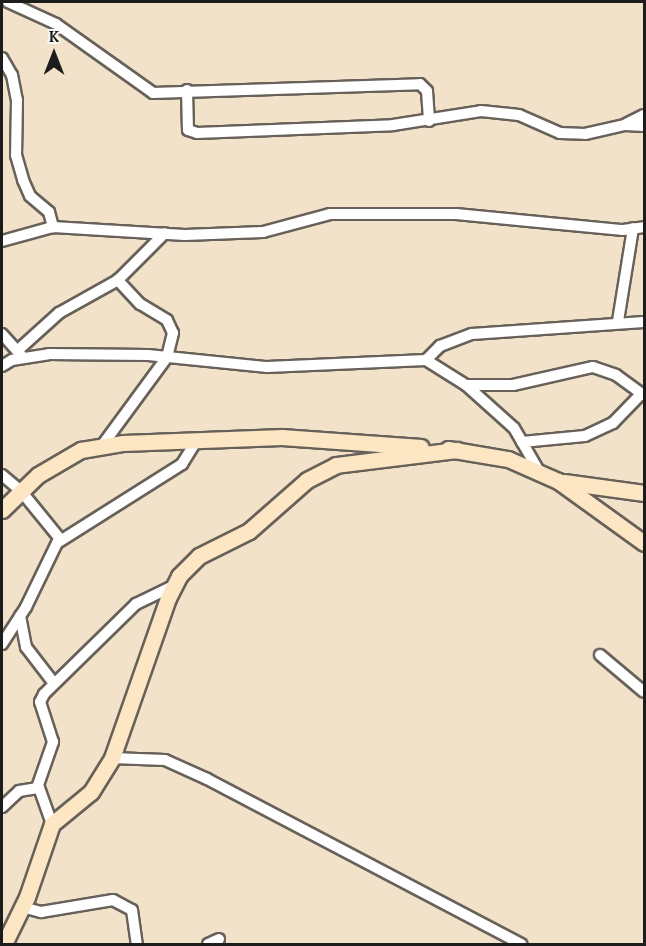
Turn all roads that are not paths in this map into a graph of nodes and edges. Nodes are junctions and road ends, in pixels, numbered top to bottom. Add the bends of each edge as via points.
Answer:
1 (8, 2) edge
2 (2, 58) edge
3 (187, 90) junction
4 (645, 115) edge
5 (429, 121) junction
6 (625, 125) junction
7 (645, 126) edge
8 (53, 227) junction
9 (639, 228) edge
10 (165, 233) junction
11 (2, 241) edge
12 (118, 280) junction
13 (618, 321) junction
14 (645, 322) edge
15 (2, 334) edge
16 (21, 355) junction
17 (167, 357) junction
18 (426, 360) junction
19 (2, 366) edge
20 (466, 385) junction
21 (643, 394) edge
22 (196, 442) junction
23 (522, 442) junction
24 (101, 447) junction
25 (457, 450) junction
26 (540, 473) junction
27 (2, 475) edge
28 (558, 481) junction
29 (21, 491) junction
30 (645, 493) edge
31 (2, 510) edge
32 (61, 540) junction
33 (645, 543) edge
34 (175, 585) junction
35 (20, 616) junction
36 (2, 644) edge
37 (600, 655) dead end
38 (53, 682) junction
39 (645, 692) edge
40 (112, 758) junction
41 (38, 788) junction
42 (2, 807) edge
43 (52, 824) junction
44 (22, 907) junction
45 (219, 939) dead end
46 (4, 945) edge
47 (136, 945) edge
48 (208, 945) edge
49 (521, 945) edge

1 - 3 street via 56,24 153,93
2 - 8 street via 12,75 17,100 16,155 23,180 30,196 49,212
3 - 5 street via 420,84 427,91
3 - 5 street via 188,130 197,133
4 - 6 street
5 - 6 street via 502,111 560,133 585,134
6 - 7 street
8 - 10 street
8 - 11 street
9 - 10 street via 456,214 330,214 263,232
9 - 13 street
10 - 12 street
12 - 16 street via 59,314
12 - 17 street via 140,304 166,320 173,333
13 - 14 street
13 - 18 street via 472,334 440,346
15 - 16 street
16 - 17 street
16 - 19 street
17 - 18 street via 267,367
17 - 24 street
18 - 20 street
20 - 21 street via 513,385 593,367 616,375
20 - 23 street via 514,428
21 - 23 street via 613,423 585,436
22 - 24 street
22 - 25 street via 282,437
22 - 32 street via 182,464
23 - 26 street
24 - 29 street via 81,450 38,475
25 - 26 street via 508,459
25 - 34 street via 336,465 307,480 249,531 200,556
26 - 28 street
27 - 29 street
28 - 30 street
28 - 33 street
29 - 31 street
29 - 32 street
32 - 35 street via 43,565
34 - 38 street via 136,604
34 - 40 street
35 - 36 street
35 - 38 street via 26,647
37 - 39 street
38 - 41 street via 40,702 53,742
40 - 43 street via 91,792
40 - 49 street via 165,760 207,779 470,914
41 - 42 street via 19,791
41 - 43 street
43 - 44 street
44 - 46 street
44 - 47 street via 41,912 113,900 132,910
45 - 48 street

